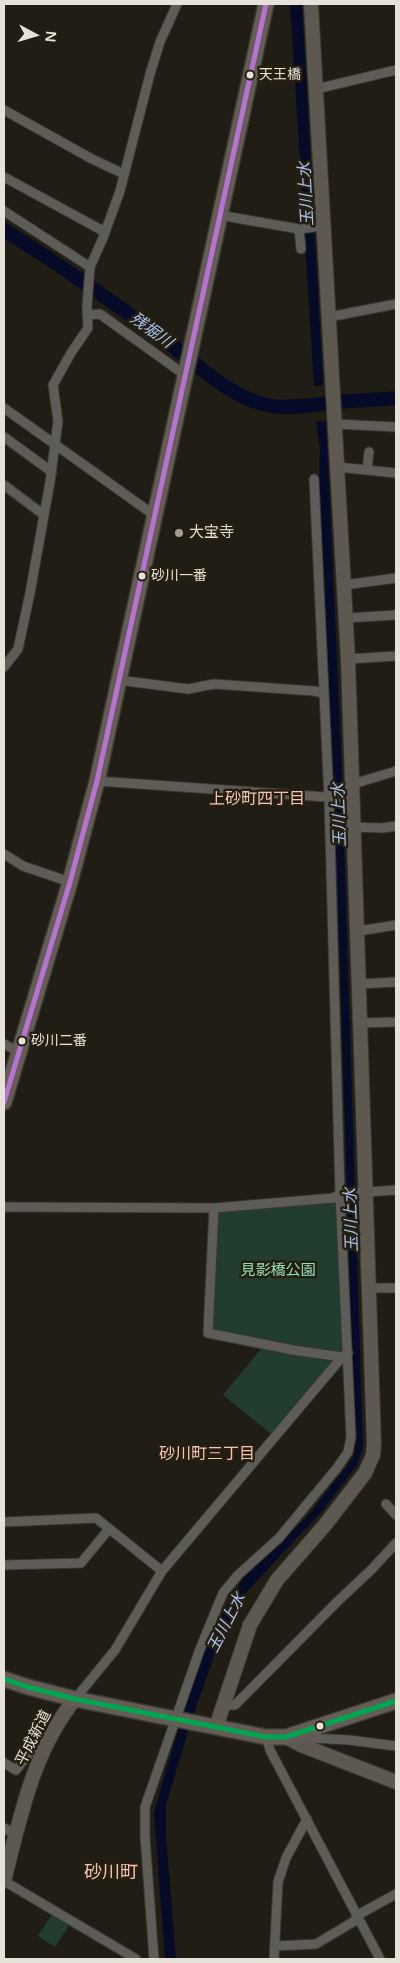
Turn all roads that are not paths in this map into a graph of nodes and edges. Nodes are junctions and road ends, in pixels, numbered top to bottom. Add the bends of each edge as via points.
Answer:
1 (177, 4) edge
2 (266, 4) edge
3 (311, 4) edge
4 (396, 70) edge
5 (316, 89) junction
6 (4, 110) edge
7 (124, 174) junction
8 (4, 178) edge
9 (4, 211) edge
10 (219, 215) junction
11 (319, 227) junction
12 (301, 229) junction
13 (105, 232) junction
14 (301, 249) dead end
15 (90, 271) junction
16 (396, 304) edge
17 (88, 315) junction
18 (329, 317) junction
19 (186, 372) junction
20 (4, 408) edge
21 (334, 419) junction
22 (396, 426) edge
23 (4, 437) edge
24 (55, 446) junction
25 (369, 452) dead end
26 (337, 467) junction
27 (367, 470) junction
28 (52, 472) junction
29 (396, 473) edge
30 (314, 479) dead end
31 (4, 485) edge
32 (44, 515) junction
33 (154, 515) junction
34 (396, 578) edge
35 (344, 585) junction
36 (396, 615) edge
37 (346, 618) junction
38 (396, 656) edge
39 (348, 659) junction
40 (4, 667) edge
41 (118, 680) junction
42 (324, 694) junction
43 (396, 771) edge
44 (97, 780) junction
45 (353, 784) junction
46 (331, 799) junction
47 (351, 799) junction
48 (396, 826) edge
49 (354, 827) junction
50 (4, 854) edge
51 (70, 882) junction
52 (396, 925) edge
53 (358, 931) junction
54 (396, 982) edge
55 (360, 984) junction
56 (396, 1022) edge
57 (361, 1023) junction
58 (4, 1044) edge
59 (19, 1052) junction
60 (4, 1102) edge
61 (396, 1190) edge
62 (363, 1192) junction
63 (343, 1194) junction
64 (4, 1207) edge
65 (214, 1208) junction
66 (368, 1288) junction
67 (396, 1288) edge
68 (345, 1355) junction
69 (386, 1504) dead end
70 (396, 1514) edge
71 (4, 1522) edge
72 (109, 1529) junction
73 (396, 1543) edge
74 (4, 1565) edge
75 (162, 1571) junction
76 (4, 1679) edge
77 (75, 1699) junction
78 (396, 1701) edge
79 (223, 1705) junction
80 (176, 1719) junction
81 (211, 1726) junction
82 (303, 1732) junction
83 (266, 1737) junction
84 (286, 1737) junction
85 (396, 1746) edge
86 (42, 1752) junction
87 (4, 1762) edge
88 (396, 1782) edge
89 (307, 1819) junction
90 (10, 1831) edge
91 (4, 1881) edge
92 (396, 1894) edge
93 (357, 1918) junction
94 (275, 1946) junction
95 (136, 1959) edge
96 (154, 1959) edge
97 (274, 1959) edge
98 (380, 1959) edge

1 - 7 street via 150,74
2 - 10 main road
3 - 5 street
4 - 5 street
5 - 11 street
6 - 7 street
7 - 13 street
8 - 13 street
9 - 15 street
10 - 12 street
10 - 19 main road
11 - 12 street
11 - 18 street
12 - 14 street
13 - 15 street
15 - 17 street
16 - 18 street
17 - 19 street via 100,314
17 - 24 street via 88,328 53,385 58,422
18 - 21 street
19 - 33 main road
20 - 24 street
21 - 22 street
21 - 26 street
23 - 28 street
24 - 28 street
24 - 33 street
25 - 27 street
26 - 27 street
26 - 35 street
27 - 29 street
28 - 32 street
30 - 42 street
31 - 32 street
32 - 40 street via 18,649
33 - 41 main road
34 - 35 street
35 - 37 street
36 - 37 street
37 - 39 street
38 - 39 street
39 - 45 street
41 - 42 street via 188,689 214,684
41 - 44 main road
42 - 46 street
43 - 45 street
44 - 46 street
44 - 51 main road via 89,794
45 - 47 street
46 - 47 street
46 - 63 street
47 - 49 street
48 - 49 street
49 - 53 street
50 - 51 street via 23,866
51 - 59 main road
52 - 53 street
53 - 55 street
54 - 55 street
55 - 57 street
56 - 57 street
57 - 62 street
58 - 59 street
59 - 60 main road
61 - 62 street
62 - 63 street
62 - 66 street
63 - 65 street via 333,1198
63 - 68 street
64 - 65 street
65 - 68 street via 208,1333 292,1350
66 - 67 street
66 - 79 street via 373,1455 365,1474 276,1580 250,1625
68 - 75 street
68 - 80 street via 351,1437 348,1452 292,1524 223,1592
69 - 70 street
71 - 72 street via 94,1518
72 - 74 street via 81,1563
72 - 75 street
73 - 79 street via 235,1705
75 - 77 street via 114,1650
76 - 77 main road
77 - 80 main road
77 - 86 street, 平成新道
78 - 82 main road
79 - 81 street
80 - 81 main road
80 - 96 street via 145,1807
81 - 83 main road
82 - 84 main road
82 - 85 street via 309,1738
83 - 84 main road
83 - 89 street
84 - 88 street
86 - 87 street via 31,1751 16,1770
86 - 90 street, 平成新道
89 - 93 street
89 - 94 street via 286,1858 278,1882
90 - 91 street, 平成新道
91 - 95 street
92 - 93 street
93 - 94 street via 316,1944
93 - 98 street
94 - 97 street

